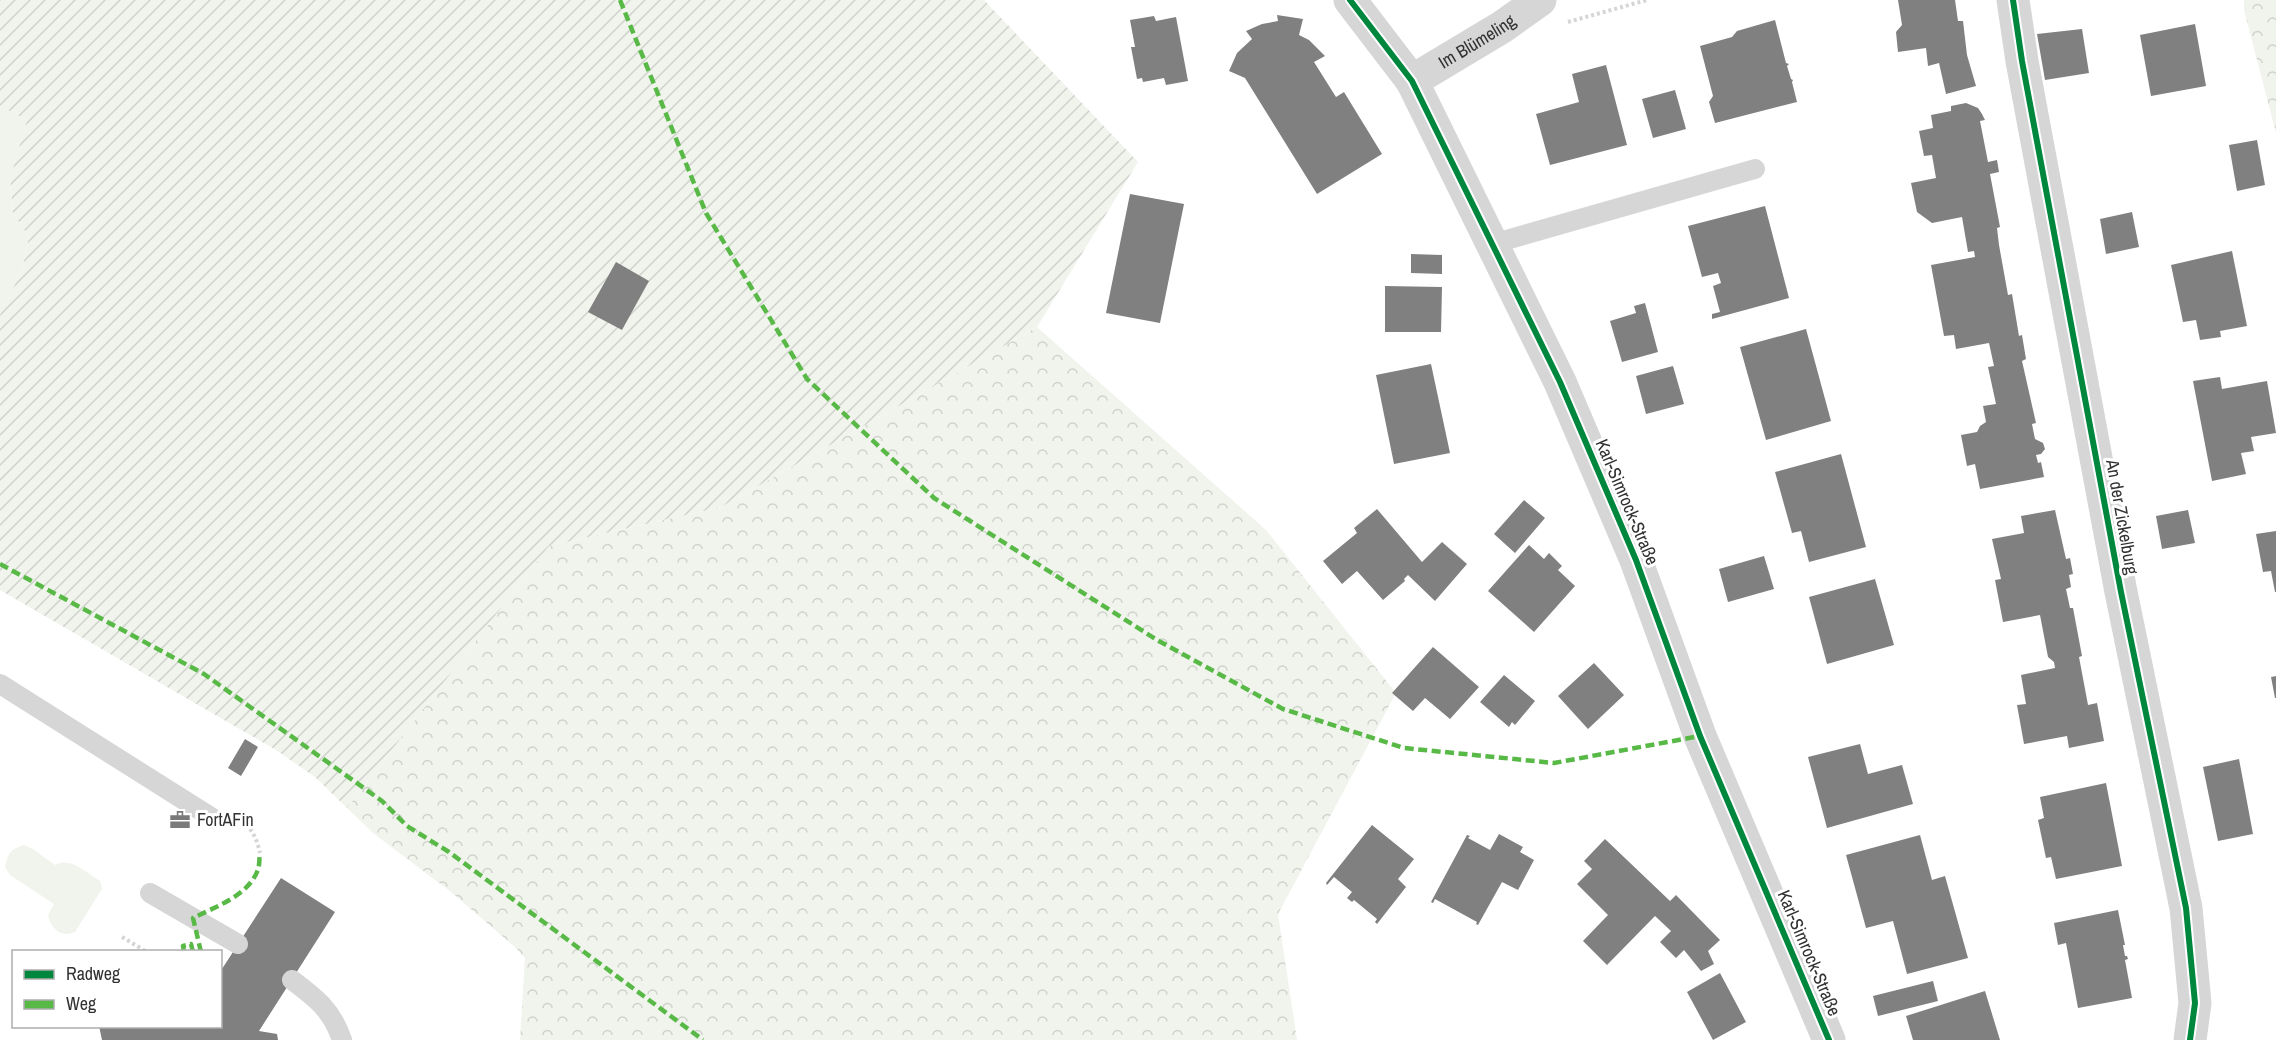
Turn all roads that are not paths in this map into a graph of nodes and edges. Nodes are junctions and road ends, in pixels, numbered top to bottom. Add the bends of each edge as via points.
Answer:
1 (1350, 0) edge
2 (1540, 0) edge
3 (2013, 0) edge
4 (1412, 81) junction
5 (1755, 169) dead end
6 (1492, 244) junction
7 (0, 684) edge
8 (214, 819) dead end
9 (150, 893) dead end
10 (238, 944) dead end
11 (292, 980) dead end
12 (342, 1040) edge
13 (1829, 1040) edge
14 (2190, 1040) edge

1 - 4 street, Karl-Simrock-Straße
2 - 4 street, Im Blümeling
3 - 14 street, An der Zickelburg via 2121,592 2186,908 2195,1003
4 - 6 street, Karl-Simrock-Straße
5 - 6 lane
6 - 13 street, Karl-Simrock-Straße via 1560,382 1636,560 1700,736
7 - 8 lane
9 - 10 lane
11 - 12 lane via 325,1006

